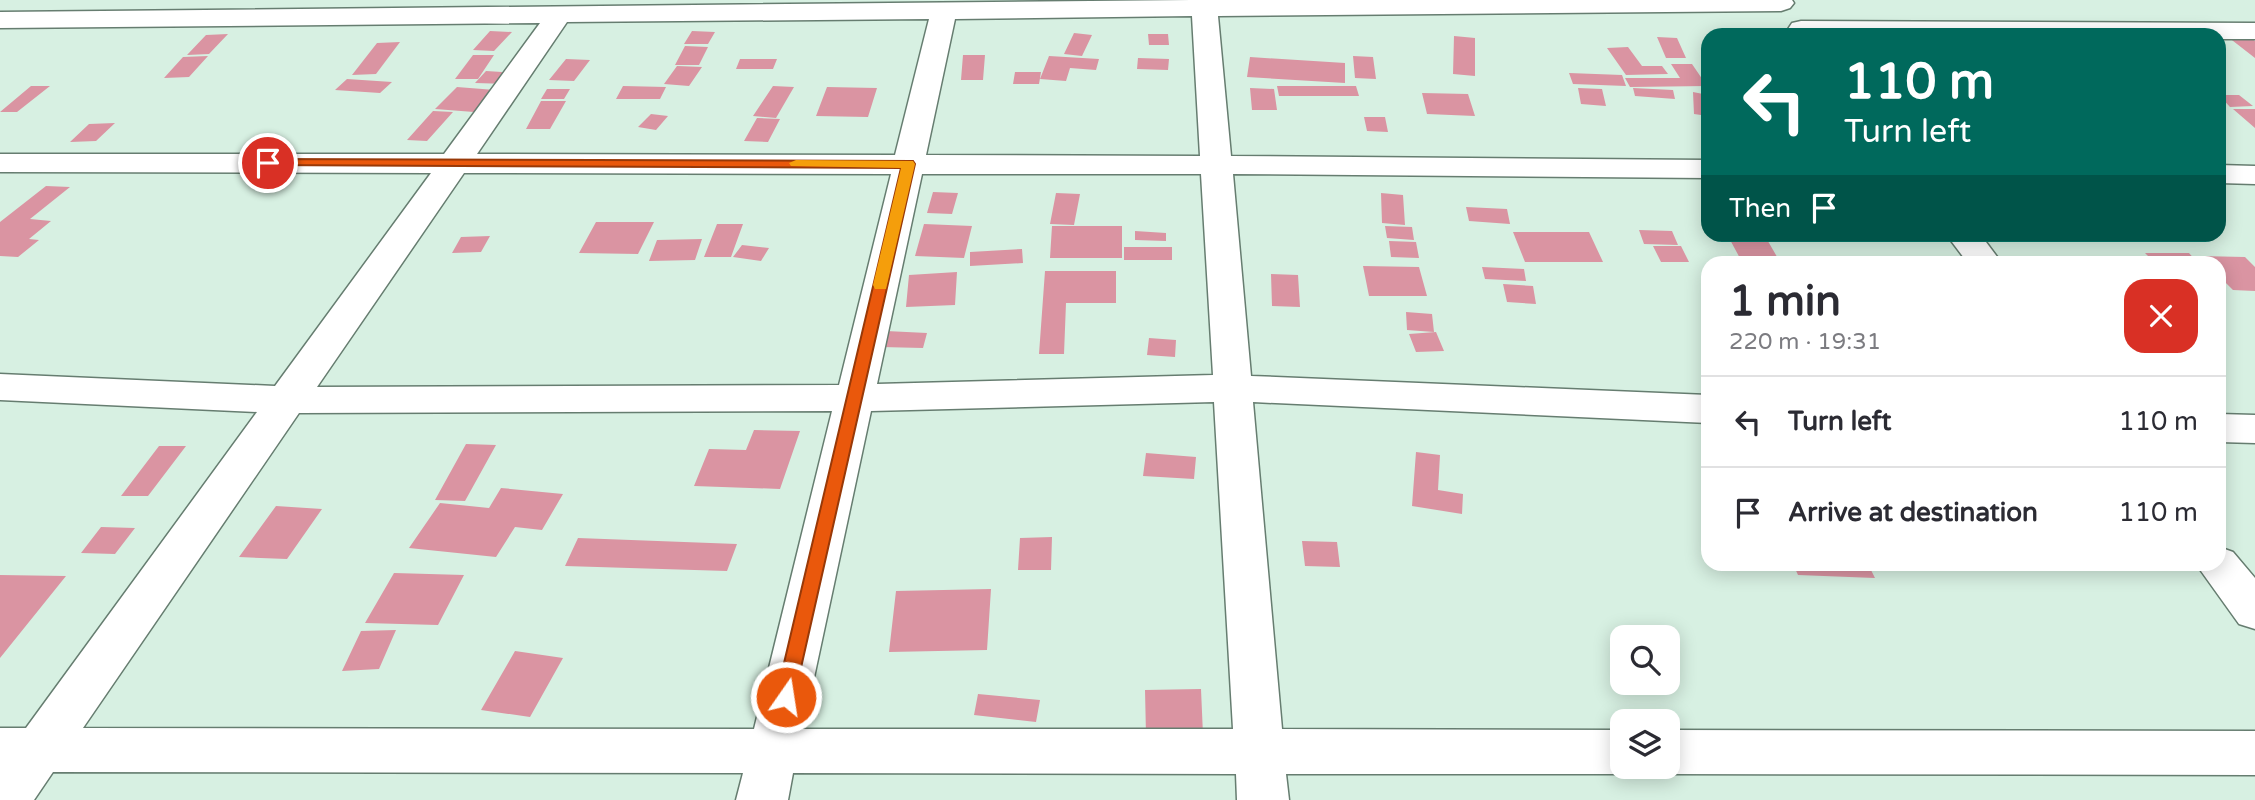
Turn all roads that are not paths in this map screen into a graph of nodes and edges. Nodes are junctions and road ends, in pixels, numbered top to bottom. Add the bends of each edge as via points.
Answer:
1 (1780, 2) edge
2 (1204, 4) edge
3 (2115, 8) dead end
4 (944, 11) junction
5 (560, 14) junction
6 (0, 20) edge
7 (1801, 28) edge
8 (2140, 28) edge
9 (2226, 31) edge
10 (2255, 31) edge
11 (0, 163) edge
12 (455, 163) junction
13 (909, 164) junction
14 (1216, 165) junction
15 (1701, 169) edge
16 (2226, 174) edge
17 (2255, 175) edge
18 (1968, 242) edge
19 (1979, 256) edge
20 (0, 387) edge
21 (1232, 388) junction
22 (855, 398) junction
23 (287, 400) junction
24 (1701, 409) edge
25 (2226, 428) edge
26 (2255, 429) edge
27 (2224, 571) edge
28 (2255, 611) edge
29 (19, 750) edge
30 (773, 752) junction
31 (1260, 752) junction
32 (1610, 752) edge
33 (1680, 752) edge
34 (2255, 753) edge
35 (4, 800) edge
36 (762, 800) edge
37 (1263, 800) edge

1 - 2 street
1 - 7 street
2 - 4 street
2 - 14 street
3 - 8 street
4 - 5 street
4 - 13 street
5 - 6 street
5 - 12 street
9 - 10 street
11 - 12 street
12 - 13 street
12 - 23 street
13 - 14 street
13 - 22 street
14 - 15 street
14 - 21 street
16 - 17 street
18 - 19 street
20 - 23 street
21 - 22 street
21 - 24 street
21 - 31 street
22 - 23 street
22 - 30 street
23 - 29 street
25 - 26 street
27 - 28 street
29 - 30 street
29 - 35 street
30 - 31 street
30 - 36 street
31 - 32 street
31 - 37 street
33 - 34 street

